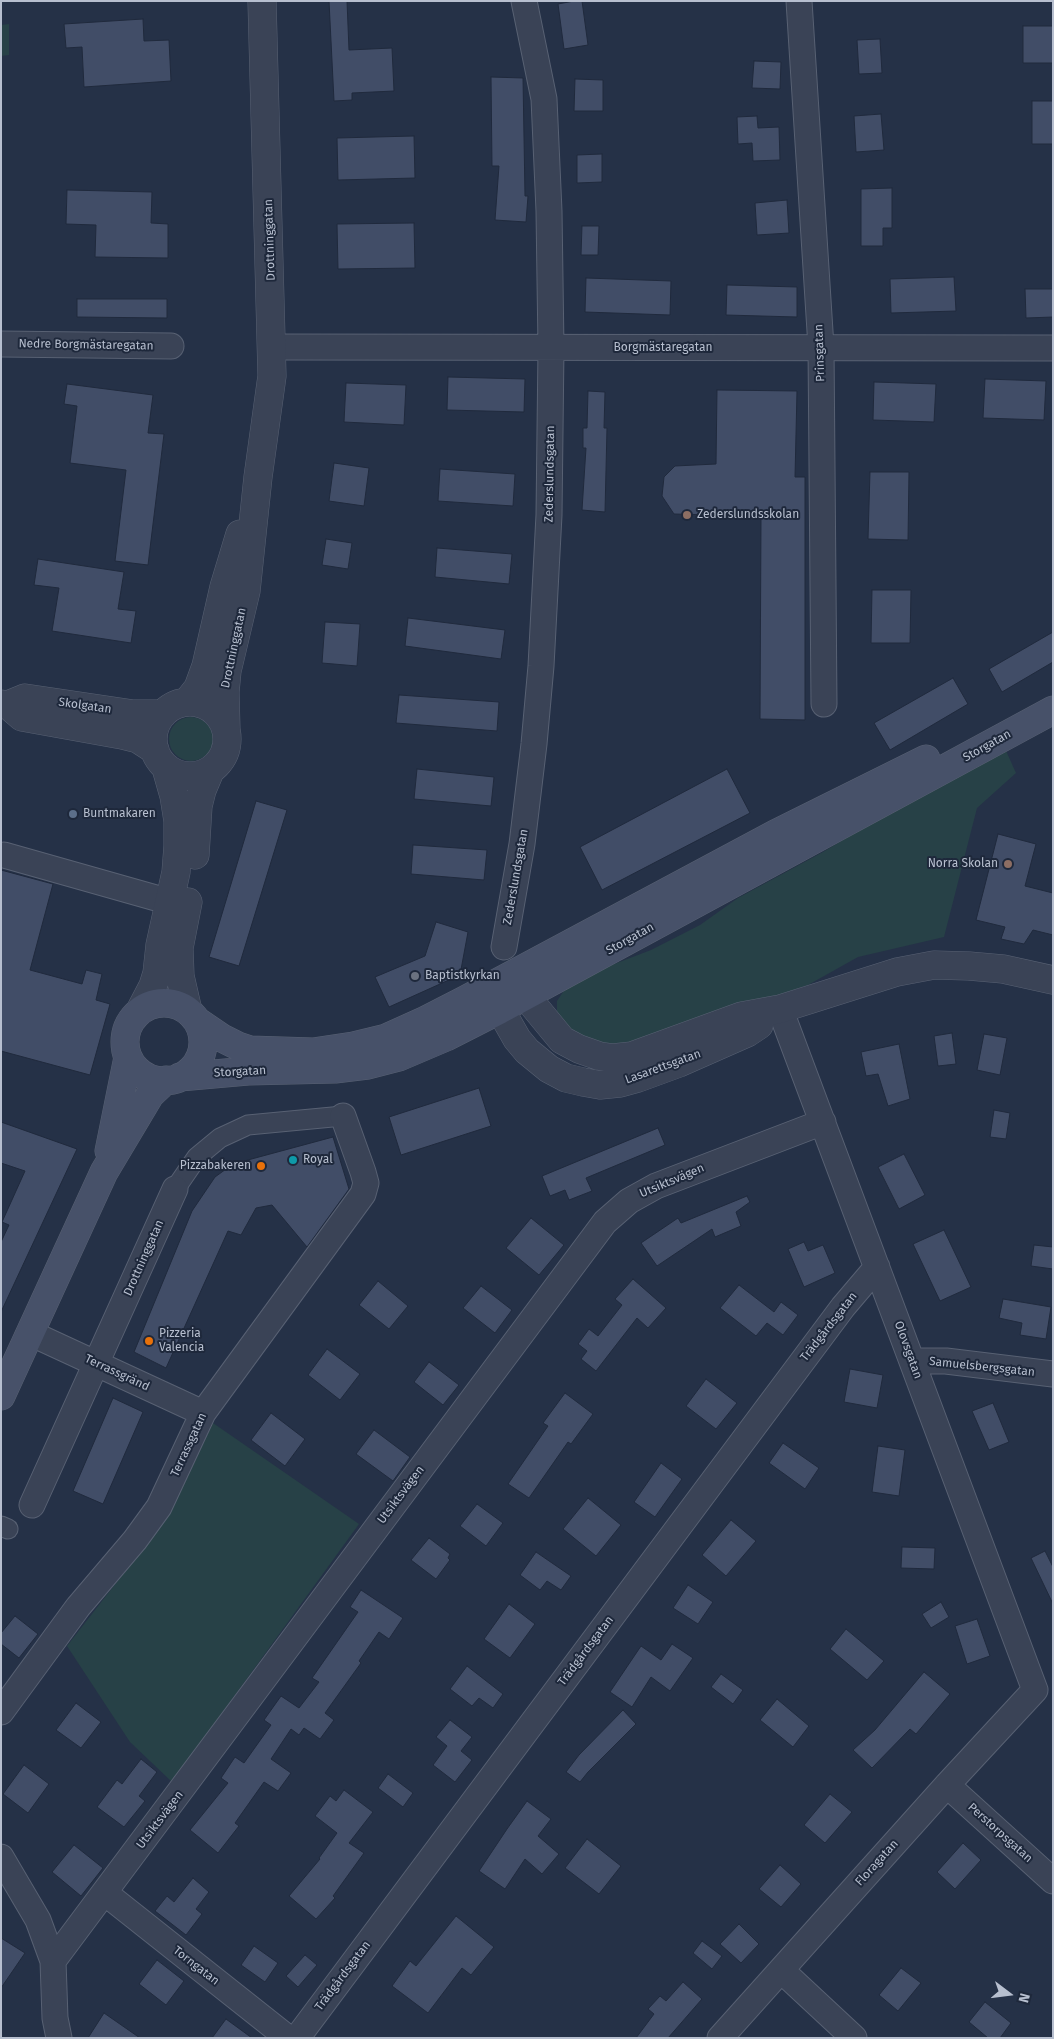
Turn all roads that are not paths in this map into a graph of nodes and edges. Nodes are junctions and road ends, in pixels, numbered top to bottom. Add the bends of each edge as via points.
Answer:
1 (262, 1) edge
2 (524, 1) edge
3 (799, 1) edge
4 (1, 344) edge
5 (171, 346) dead end
6 (272, 347) junction
7 (821, 347) junction
8 (551, 348) junction
9 (1053, 348) edge
10 (258, 478) junction
11 (1053, 692) edge
12 (187, 702) junction
13 (4, 704) edge
14 (824, 704) dead end
15 (1053, 710) edge
16 (163, 714) junction
17 (226, 730) junction
18 (161, 759) junction
19 (210, 771) junction
20 (4, 854) dead end
21 (170, 902) junction
22 (504, 947) dead end
23 (1053, 980) edge
24 (521, 984) junction
25 (494, 999) junction
26 (142, 1009) junction
27 (780, 1010) junction
28 (193, 1016) junction
29 (128, 1057) junction
30 (173, 1079) junction
31 (343, 1116) joint
32 (823, 1122) junction
33 (104, 1172) junction
34 (175, 1189) joint
35 (877, 1267) junction
36 (30, 1333) junction
37 (912, 1361) junction
38 (96, 1364) junction
39 (1053, 1374) edge
40 (1, 1396) edge
41 (203, 1413) junction
42 (32, 1505) dead end
43 (1044, 1690) edge
44 (1, 1712) edge
45 (947, 1786) junction
46 (1, 1857) edge
47 (1053, 1881) edge
48 (104, 1893) junction
49 (53, 1961) junction
50 (781, 1970) junction
51 (59, 2038) edge
52 (288, 2038) edge
53 (297, 2038) edge
54 (720, 2038) edge
55 (854, 2038) edge

1 - 6 street, Drottninggatan
2 - 8 street, Zederslundsgatan via 544,99
3 - 7 street, Prinsgatan
4 - 5 street, Nedre Borgmästaregatan
6 - 8 street, Borgmästaregatan
6 - 10 street, Drottninggatan via 270,393
7 - 8 street, Borgmästaregatan
7 - 9 street, Borgmästaregatan
7 - 14 street, Prinsgatan
8 - 22 street, Zederslundsgatan via 549,515 541,666 522,844
10 - 12 street, Drottninggatan via 224,586 206,666 198,688
10 - 17 street, Drottninggatan via 246,591 227,671
11 - 24 main road, Storgatan via 775,834
12 - 16 street
12 - 17 street via 200,703 212,709
13 - 16 street, Skolgatan via 25,698 133,714
13 - 18 street, Skolgatan via 22,716 138,739
15 - 24 main road, Storgatan
16 - 18 street via 154,731
17 - 19 street via 224,754
18 - 19 street via 176,774 199,776
18 - 21 street via 174,796 178,821 176,872
19 - 28 street via 198,806 194,873 180,948 180,976
20 - 21 street
21 - 26 street via 157,973
23 - 27 street, Lasarettsgatan via 1003,969 934,966 897,972
24 - 25 main road, Storgatan
24 - 27 street, Lasarettsgatan via 550,1028 562,1040 599,1056 613,1058 632,1056 742,1016
25 - 27 street, Lasarettsgatan via 517,1039 549,1069 566,1078 600,1084 620,1083 679,1063 747,1034
25 - 28 main road, Storgatan via 426,1020 386,1038 313,1052 250,1050 222,1038
25 - 30 main road, Storgatan via 446,1037 399,1057 368,1065 238,1071
26 - 28 main road via 165,1003 177,1005
26 - 29 main road via 128,1026 125,1047
27 - 32 street, Olovsgatan
28 - 30 main road via 202,1037 201,1053 189,1071
29 - 30 main road via 148,1077
29 - 33 main road
30 - 33 main road via 150,1095
31 - 34 street, Drottninggatan via 248,1125 220,1138 197,1156
31 - 41 street, Terrassgatan via 366,1183 363,1194
32 - 35 street, Olovsgatan
32 - 48 street, Utsiktsvägen via 656,1186 628,1201 605,1222
33 - 36 main road
34 - 38 street, Drottninggatan
35 - 37 street, Olovsgatan
35 - 53 street, Trädgårdsgatan via 837,1315
36 - 38 street, Terrassgränd
36 - 40 main road
37 - 39 street, Samuelsbergsgatan via 946,1361
37 - 43 street, Olovsgatan
38 - 41 street, Terrassgränd
38 - 42 street, Drottninggatan
41 - 44 street, Terrassgatan via 159,1507 78,1607
43 - 45 street, Floragatan
45 - 47 street, Perstorpsgatan
45 - 50 street, Floragatan
46 - 49 street via 38,1920
48 - 49 street, Utsiktsvägen
48 - 52 street, Torngatan
49 - 51 street
50 - 54 street, Floragatan
50 - 55 street

